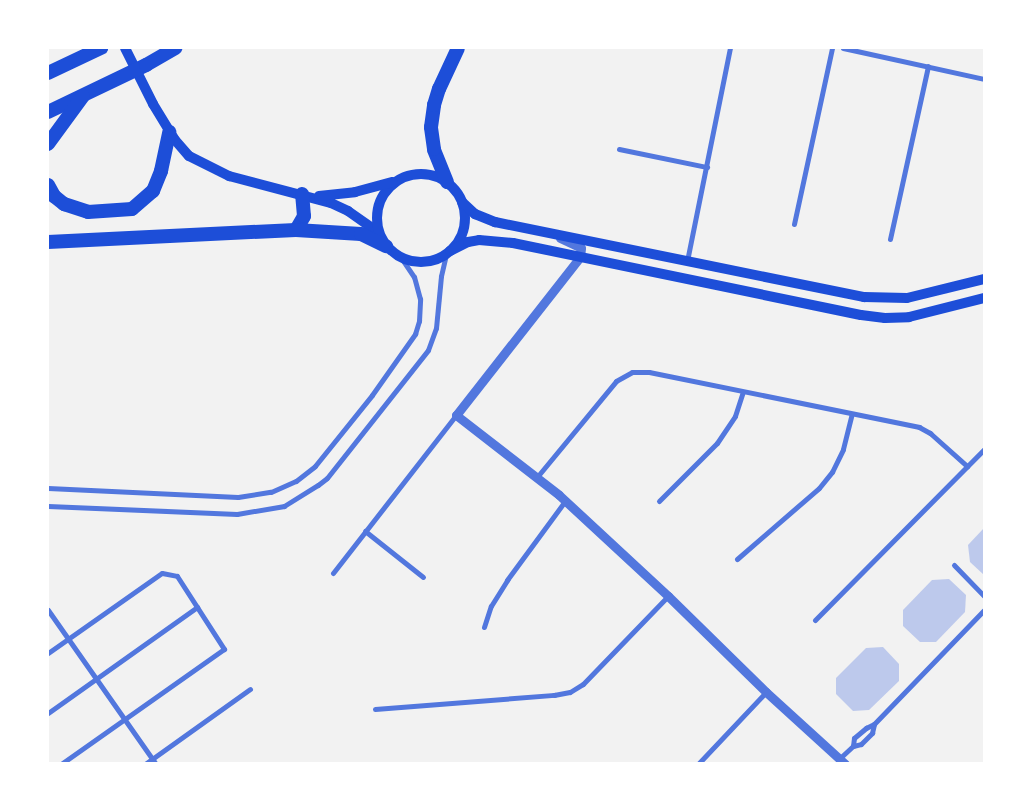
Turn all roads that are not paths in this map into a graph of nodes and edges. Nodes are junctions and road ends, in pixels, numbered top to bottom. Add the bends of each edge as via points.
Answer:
1 (101, 48) edge
2 (125, 48) edge
3 (176, 48) edge
4 (458, 48) edge
5 (730, 48) edge
6 (832, 48) edge
7 (843, 48) edge
8 (928, 66) junction
9 (48, 73) edge
10 (984, 79) edge
11 (84, 94) junction
12 (48, 112) edge
13 (169, 132) junction
14 (48, 144) edge
15 (619, 149) dead end
16 (707, 167) junction
17 (396, 180) junction
18 (447, 182) junction
19 (48, 185) edge
20 (308, 195) junction
21 (462, 202) junction
22 (794, 224) dead end
23 (296, 230) junction
24 (379, 233) junction
25 (548, 234) junction
26 (890, 239) dead end
27 (48, 242) edge
28 (386, 246) junction
29 (622, 248) junction
30 (448, 253) junction
31 (580, 257) junction
32 (401, 258) junction
33 (687, 262) junction
34 (616, 264) junction
35 (666, 275) junction
36 (984, 279) edge
37 (703, 282) junction
38 (984, 298) edge
39 (743, 392) junction
40 (852, 414) junction
41 (456, 415) junction
42 (984, 449) edge
43 (966, 466) junction
44 (537, 477) junction
45 (48, 488) edge
46 (565, 501) junction
47 (659, 502) dead end
48 (48, 506) edge
49 (365, 530) junction
50 (737, 559) dead end
51 (954, 565) dead end
52 (334, 573) dead end
53 (423, 577) dead end
54 (668, 596) junction
55 (984, 596) edge
56 (197, 608) junction
57 (48, 610) edge
58 (984, 610) edge
59 (815, 620) dead end
60 (484, 627) dead end
61 (67, 639) junction
62 (48, 654) edge
63 (96, 679) junction
64 (250, 689) dead end
65 (766, 692) junction
66 (375, 709) dead end
67 (48, 713) edge
68 (124, 720) junction
69 (874, 724) junction
70 (853, 746) junction
71 (154, 761) edge
72 (842, 761) edge
73 (61, 764) edge
74 (145, 764) edge
75 (698, 764) edge

1 - 9 highway
2 - 13 main road
3 - 11 highway
4 - 18 highway via 439,89 431,127 434,150
5 - 16 street
6 - 22 street
7 - 8 street
8 - 10 street
8 - 26 street
11 - 12 highway
11 - 14 highway
13 - 19 highway via 153,191 132,209 88,212 64,204
13 - 20 main road via 189,156 229,176
15 - 16 street
16 - 33 street
17 - 18 main road via 427,174
17 - 20 main road via 356,192
17 - 24 main road via 380,198 376,222
18 - 21 main road
20 - 23 highway via 304,216
20 - 24 main road via 348,211
21 - 25 main road via 484,219
21 - 30 main road via 464,228
23 - 27 highway
23 - 28 highway via 361,234
24 - 28 main road
25 - 29 main road
25 - 31 street via 577,245 582,253
28 - 32 main road
29 - 33 main road
29 - 34 main road via 613,256
30 - 31 main road via 468,242 491,240
30 - 32 main road via 438,259 419,262
30 - 48 street via 440,284 436,328 428,350 327,478 318,485 284,506 237,514
31 - 34 main road
31 - 41 street
32 - 45 street via 414,278 420,299 416,334 321,459 296,481 272,492 238,497
33 - 35 main road
33 - 36 main road via 886,299 906,298
33 - 37 main road
34 - 35 main road
35 - 37 main road
37 - 38 main road via 884,318 909,317
39 - 40 street
39 - 44 street via 649,372 632,372 616,381
39 - 47 street via 735,416 718,443
40 - 43 street via 919,427
40 - 50 street via 843,449 832,472 819,488
41 - 44 street
41 - 49 street
42 - 43 street
43 - 59 street
44 - 46 street
46 - 54 street
46 - 60 street via 506,580 491,606
49 - 52 street
49 - 53 street
51 - 55 street
54 - 65 street
54 - 66 street via 583,684 570,692
56 - 61 street via 177,576 162,573
56 - 63 street
56 - 68 street via 224,650
57 - 61 street
58 - 69 street
61 - 62 street
61 - 63 street
63 - 67 street
63 - 68 street
64 - 71 street
65 - 72 street
65 - 75 street
68 - 71 street
68 - 73 street
69 - 70 street via 854,738
69 - 70 street via 872,733 861,744
70 - 72 street
71 - 74 street

